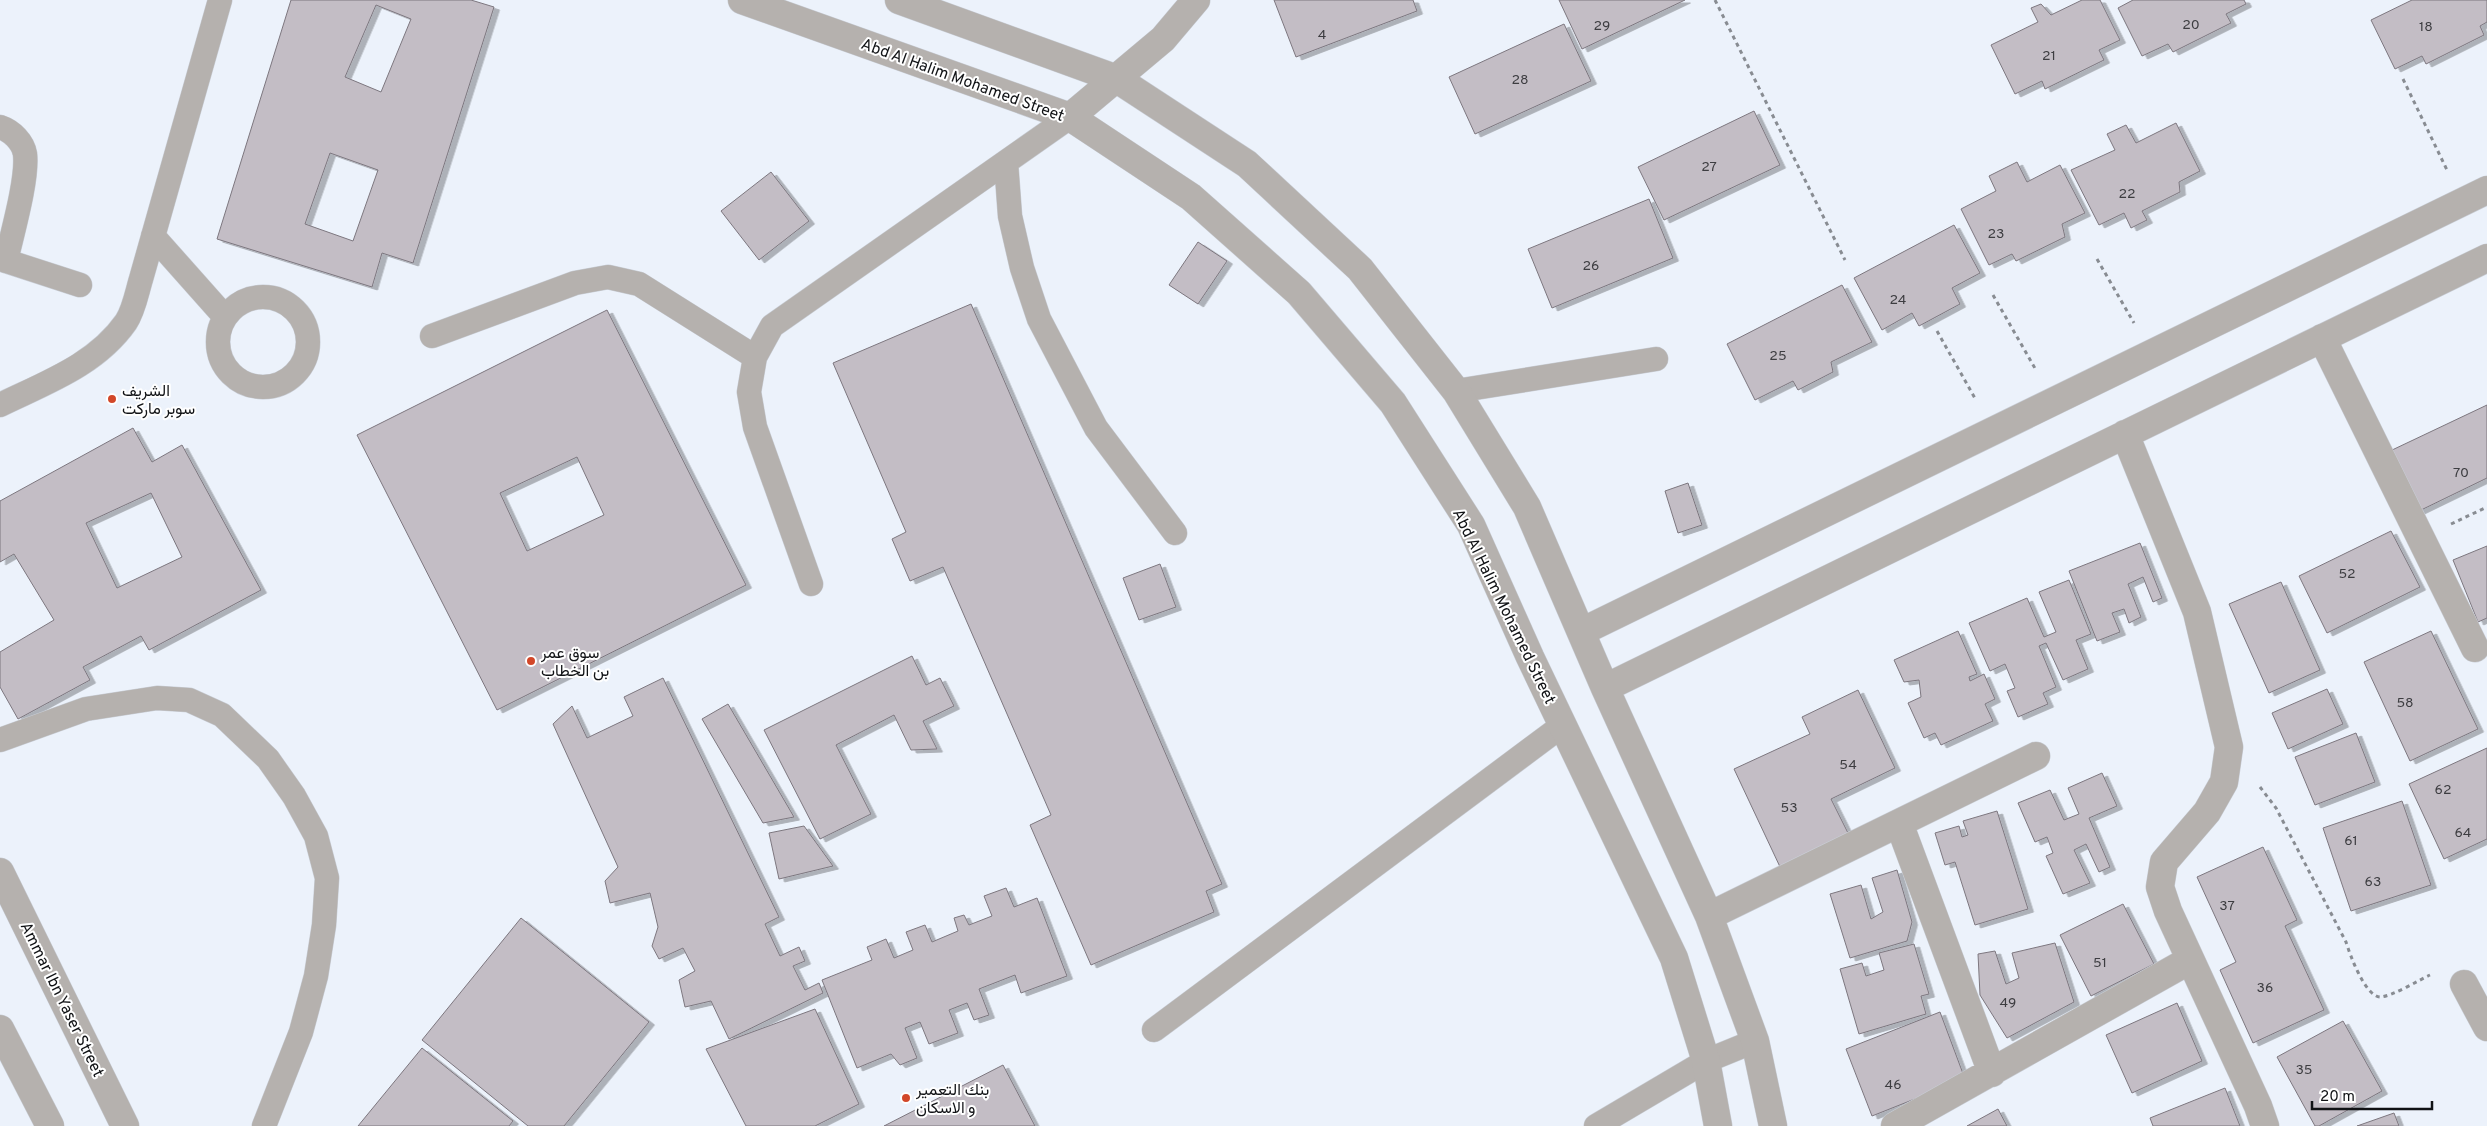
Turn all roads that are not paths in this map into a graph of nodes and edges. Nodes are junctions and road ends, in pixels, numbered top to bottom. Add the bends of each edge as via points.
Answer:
1 (220, 0) edge
2 (742, 0) edge
3 (899, 0) edge
4 (1196, 0) edge
5 (1117, 79) junction
6 (1070, 117) junction
7 (0, 127) edge
8 (1006, 162) junction
9 (2487, 190) edge
10 (153, 236) junction
11 (2487, 258) edge
12 (3, 260) edge
13 (80, 286) dead end
14 (225, 317) dead end
15 (432, 336) dead end
16 (2322, 338) junction
17 (755, 357) junction
18 (1656, 359) dead end
19 (1456, 391) junction
20 (0, 405) edge
21 (2125, 434) junction
22 (1175, 533) dead end
23 (811, 584) dead end
24 (1581, 632) junction
25 (2475, 648) dead end
26 (1606, 688) junction
27 (1563, 725) junction
28 (0, 740) edge
29 (2036, 756) dead end
30 (1899, 823) junction
31 (0, 872) edge
32 (1709, 916) junction
33 (2190, 960) junction
34 (2464, 984) road end
35 (2487, 1027) edge
36 (0, 1029) edge
37 (1154, 1030) dead end
38 (1755, 1041) junction
39 (1706, 1061) junction
40 (1992, 1073) junction
41 (50, 1126) edge
42 (125, 1126) edge
43 (264, 1126) edge
44 (1596, 1126) edge
45 (1718, 1126) edge
46 (1772, 1126) edge
47 (1895, 1126) edge
48 (2265, 1126) edge

1 - 10 lane
2 - 6 street, Abd Al Halim Mohamed Street
3 - 5 street
4 - 5 street via 1163,39
5 - 6 street
5 - 19 street via 1254,170 1360,269
6 - 8 lane
6 - 27 street, Abd Al Halim Mohamed Street via 1190,197 1299,294 1393,403 1471,525
7 - 12 lane via 17,138 25,152 25,169
8 - 17 lane via 772,326
8 - 22 lane via 1010,216 1022,268 1039,319 1096,428
9 - 24 street
10 - 14 lane
10 - 20 lane via 127,320 98,354
11 - 16 street
12 - 13 lane
15 - 17 lane via 575,283 608,277 639,284
16 - 21 street
16 - 25 street
17 - 23 lane via 749,392 755,427
18 - 19 lane
19 - 24 street via 1527,507
21 - 26 street
21 - 33 street via 2197,612 2229,747 2224,782 2207,812 2164,862 2160,887
24 - 26 street
26 - 32 street
27 - 37 lane
27 - 39 street, Abd Al Halim Mohamed Street via 1674,958
28 - 43 lane via 86,710 157,698 189,700 222,715 268,758 294,796 316,836 326,878 324,924 316,976 301,1032
29 - 30 street
30 - 32 street
30 - 40 street
31 - 42 street, Ammar Ibn Yaser Street
32 - 38 street
33 - 40 street
33 - 48 street
34 - 35 street
36 - 41 street
38 - 39 lane
38 - 46 street
39 - 44 lane
39 - 45 street, Abd Al Halim Mohamed Street
40 - 47 street

